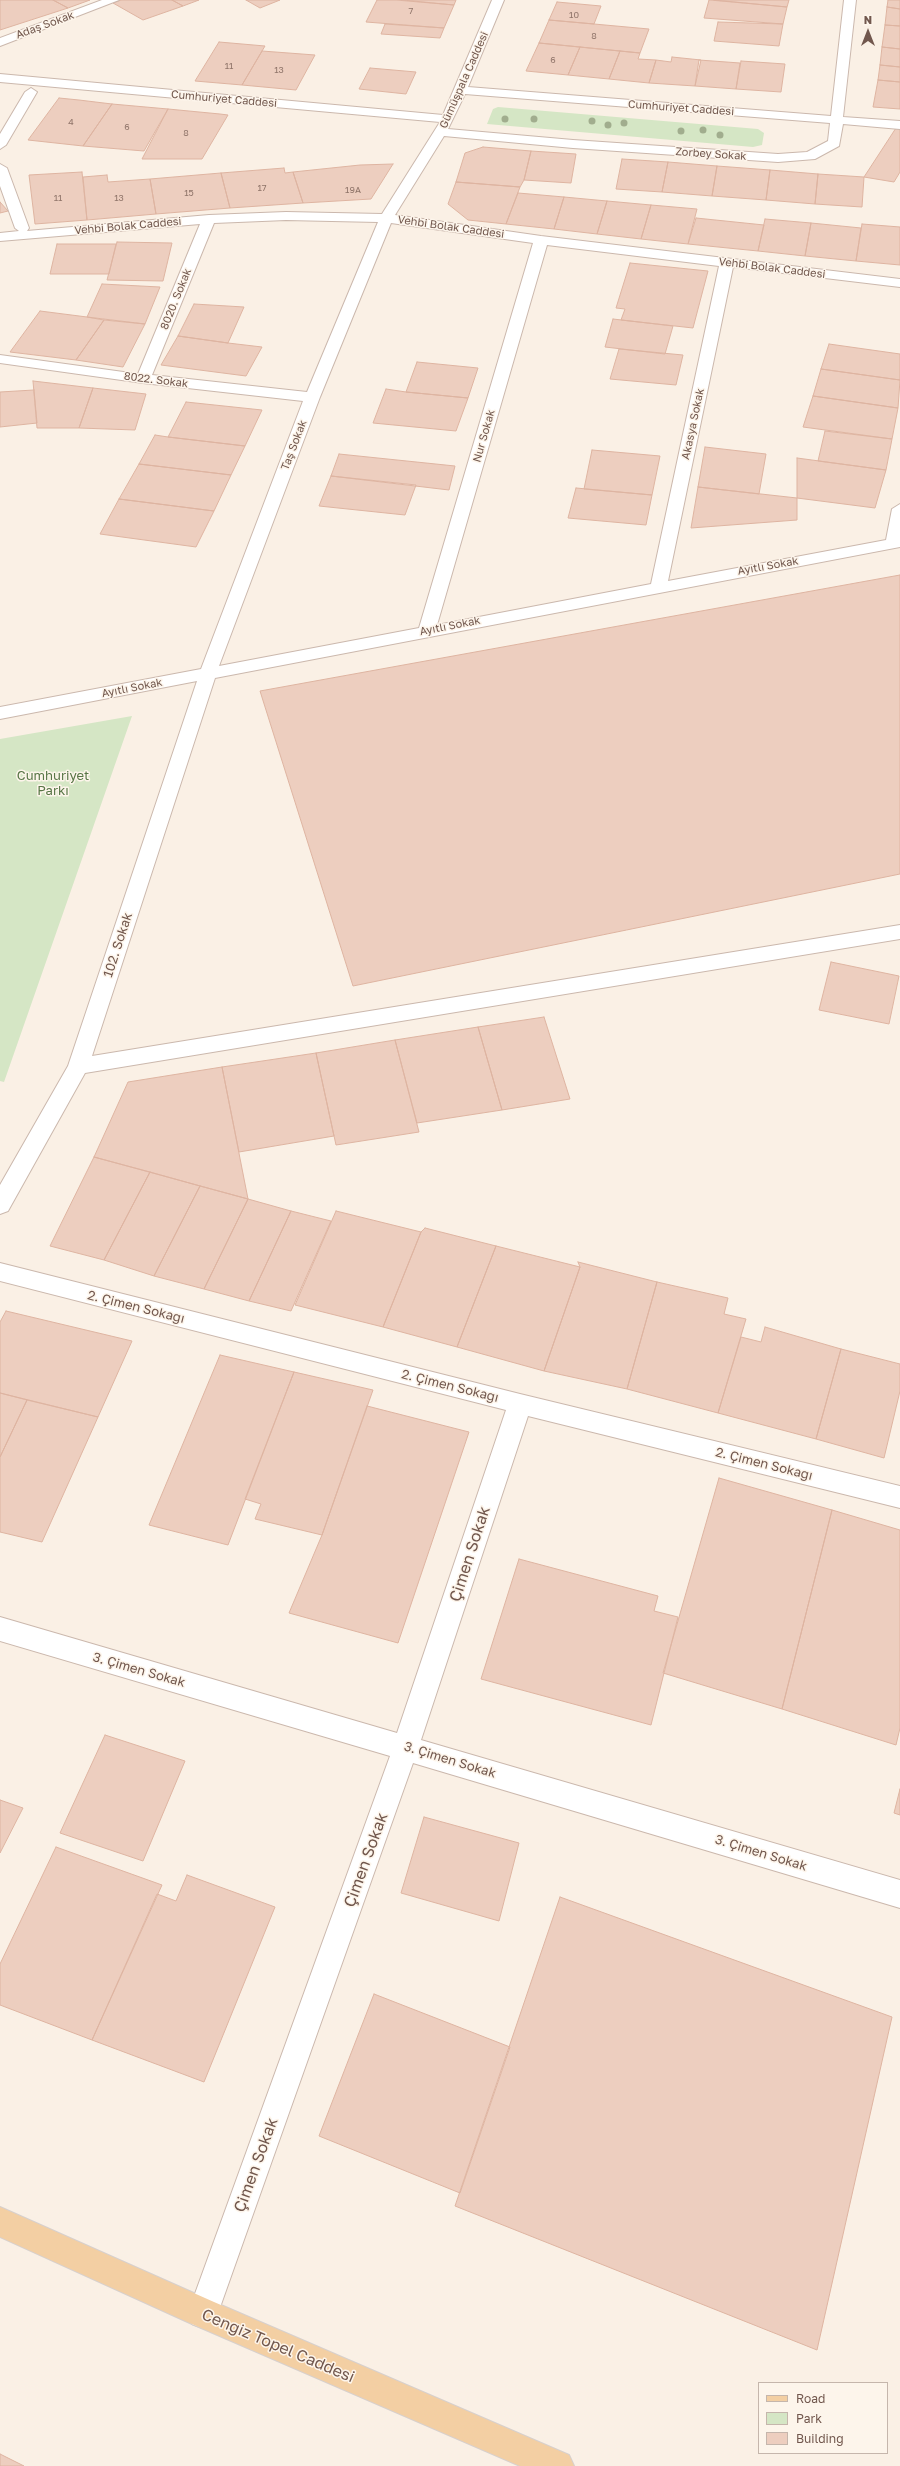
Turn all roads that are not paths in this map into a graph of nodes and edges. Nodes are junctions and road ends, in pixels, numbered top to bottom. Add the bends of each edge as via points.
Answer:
1 (113, 0) edge
2 (498, 0) edge
3 (850, 0) edge
4 (0, 42) edge
5 (0, 78) edge
6 (462, 90) junction
7 (31, 92) dead end
8 (448, 118) junction
9 (837, 120) junction
10 (900, 125) edge
11 (441, 132) junction
12 (0, 145) edge
13 (0, 168) edge
14 (386, 218) junction
15 (209, 219) junction
16 (22, 228) dead end
17 (0, 237) edge
18 (542, 240) junction
19 (728, 263) junction
20 (900, 283) edge
21 (0, 360) edge
22 (143, 378) junction
23 (312, 397) junction
24 (900, 509) edge
25 (897, 542) edge
26 (659, 586) junction
27 (427, 631) junction
28 (208, 674) junction
29 (0, 713) edge
30 (900, 932) edge
31 (78, 1066) junction
32 (0, 1205) edge
33 (0, 1272) edge
34 (520, 1404) junction
35 (900, 1497) edge
36 (0, 1629) edge
37 (406, 1747) junction
38 (900, 1894) edge
39 (0, 2222) edge
40 (203, 2314) junction
41 (558, 2466) edge

1 - 4 street, Adaş Sokak
2 - 6 street, Gümüşpala Caddesi
3 - 9 street, Zorbey Sokak
5 - 8 street, Cumhuriyet Caddesi
6 - 8 street, Gümüşpala Caddesi
6 - 9 street, Cumhuriyet Caddesi
7 - 12 street
8 - 11 street, Gümüşpala Caddesi
9 - 10 street, Cumhuriyet Caddesi
9 - 11 street, Zorbey Sokak via 834,143 810,156 778,158
11 - 14 street, Gümüşpala Caddesi
13 - 16 street
14 - 15 street, Vehbi Bolak Caddesi via 286,216
14 - 18 street, Vehbi Bolak Caddesi
14 - 23 street, Taş Sokak
15 - 17 street, Vehbi Bolak Caddesi
15 - 22 street, 8020. Sokak
18 - 19 street, Vehbi Bolak Caddesi
18 - 27 street, Nur Sokak
19 - 20 street, Vehbi Bolak Caddesi
19 - 26 street, Akasya Sokak
21 - 22 street, 8022. Sokak
22 - 23 street, 8022. Sokak
23 - 28 street, Taş Sokak
24 - 25 street
25 - 26 street, Ayıtlı Sokak
26 - 27 street, Ayıtlı Sokak
27 - 28 street, Ayıtlı Sokak
28 - 29 street, Ayıtlı Sokak
28 - 31 street, 102. Sokak
30 - 31 street
31 - 32 street, 102. Sokak
33 - 34 street, 2. Çimen Sokağı
34 - 35 street, 2. Çimen Sokağı
34 - 37 street, Çimen Sokak
36 - 37 street, 3. Çimen Sokak
37 - 38 street, 3. Çimen Sokak
37 - 40 street, Çimen Sokak
39 - 40 main road, Cengiz Topel Caddesi
40 - 41 main road, Cengiz Topel Caddesi

